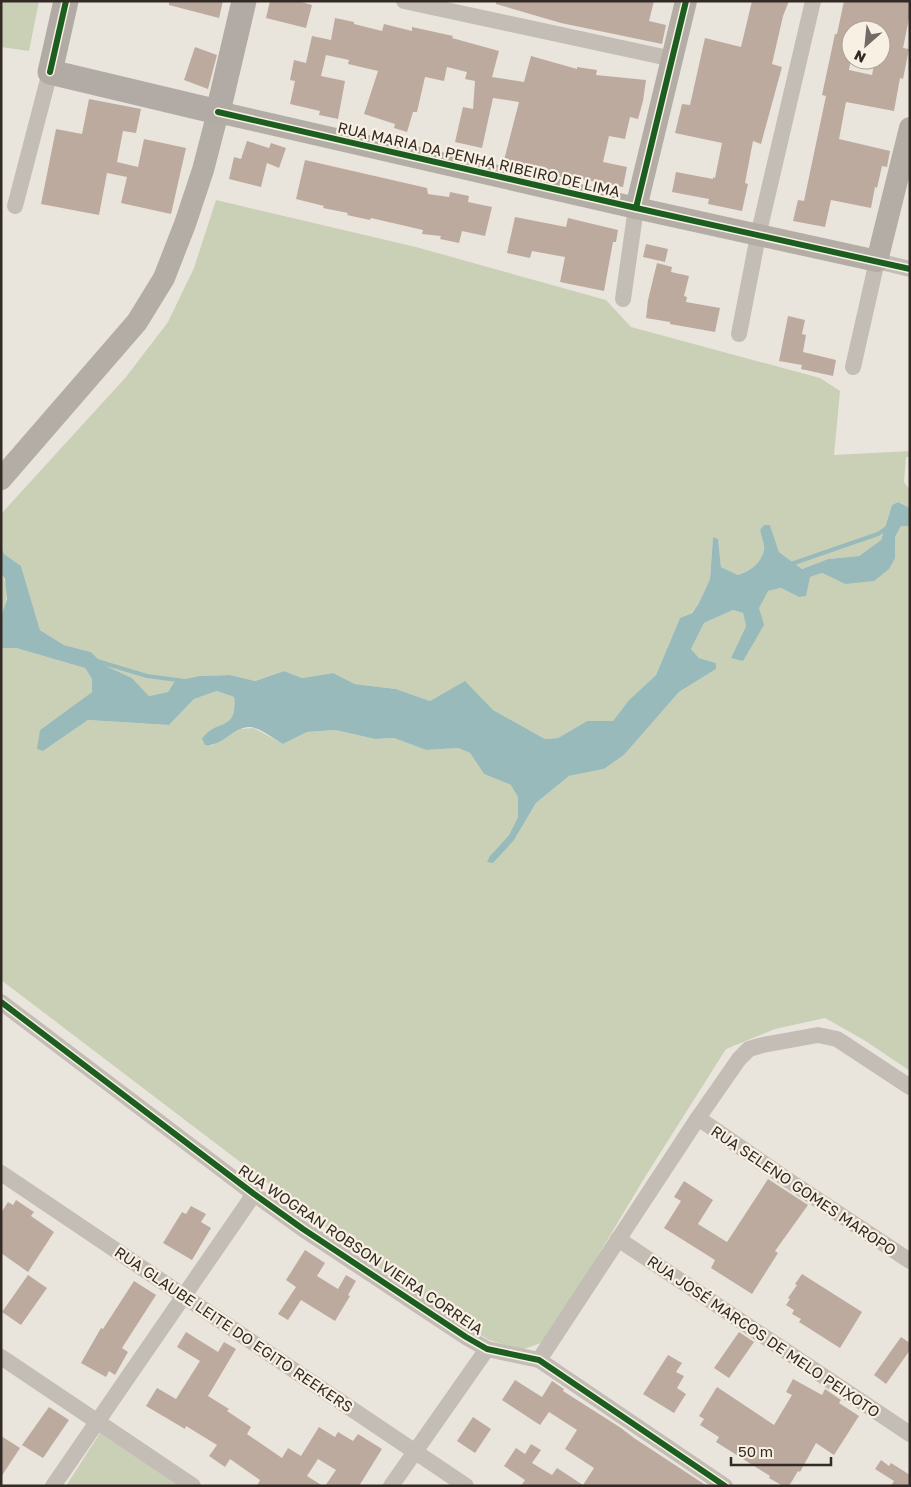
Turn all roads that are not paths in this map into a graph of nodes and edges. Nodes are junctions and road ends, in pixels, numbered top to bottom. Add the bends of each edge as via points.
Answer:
1 (66, 1) edge
2 (244, 1) edge
3 (404, 1) edge
4 (686, 1) edge
5 (813, 1) edge
6 (673, 59) junction
7 (50, 72) junction
8 (218, 112) junction
9 (910, 128) edge
10 (15, 206) dead end
11 (636, 208) junction
12 (758, 236) junction
13 (877, 261) junction
14 (910, 269) edge
15 (623, 299) dead end
16 (739, 334) dead end
17 (853, 367) dead end
18 (1, 480) edge
19 (1, 1002) edge
20 (910, 1087) edge
21 (698, 1118) junction
22 (1, 1173) edge
23 (254, 1194) junction
24 (618, 1239) junction
25 (910, 1261) edge
26 (184, 1296) junction
27 (487, 1349) junction
28 (1, 1357) edge
29 (539, 1360) junction
30 (97, 1421) junction
31 (910, 1434) edge
32 (415, 1451) junction
33 (53, 1486) edge
34 (193, 1486) edge
35 (391, 1486) edge
36 (466, 1486) edge
37 (725, 1486) edge

1 - 7 main road
2 - 8 main road
3 - 6 street
4 - 6 street
5 - 12 street
6 - 11 street
7 - 8 main road, RUA MARIA DA PENHA RIBEIRO DE LIMA
7 - 10 street
8 - 11 street, RUA MARIA DA PENHA RIBEIRO DE LIMA
8 - 18 street via 203,170 164,278 137,322
9 - 13 street
11 - 12 street, RUA MARIA DA PENHA RIBEIRO DE LIMA
11 - 15 street
12 - 13 street, RUA MARIA DA PENHA RIBEIRO DE LIMA
12 - 16 street
13 - 14 street, RUA MARIA DA PENHA RIBEIRO DE LIMA
13 - 17 street
19 - 23 street, RUA WOGRAN ROBSON VIEIRA CORREIA
20 - 21 street via 836,1039 818,1035 749,1049 738,1059
21 - 24 street
21 - 25 street, RUA SELENO GOMES MAROPO
22 - 26 street, RUA GLAUBE LEITE DO EGITO REEKERS
23 - 26 street
23 - 27 street, RUA WOGRAN ROBSON VIEIRA CORREIA
24 - 29 street
24 - 31 street, RUA JOSÉ MARCOS DE MELO PEIXOTO
26 - 30 street
26 - 32 street, RUA GLAUBE LEITE DO EGITO REEKERS
27 - 29 street, RUA WOGRAN ROBSON VIEIRA CORREIA
27 - 32 street
28 - 30 street
29 - 37 street, RUA WOGRAN ROBSON VIEIRA CORREIA
30 - 33 street
30 - 34 street
32 - 35 street
32 - 36 street, RUA GLAUBE LEITE DO EGITO REEKERS

